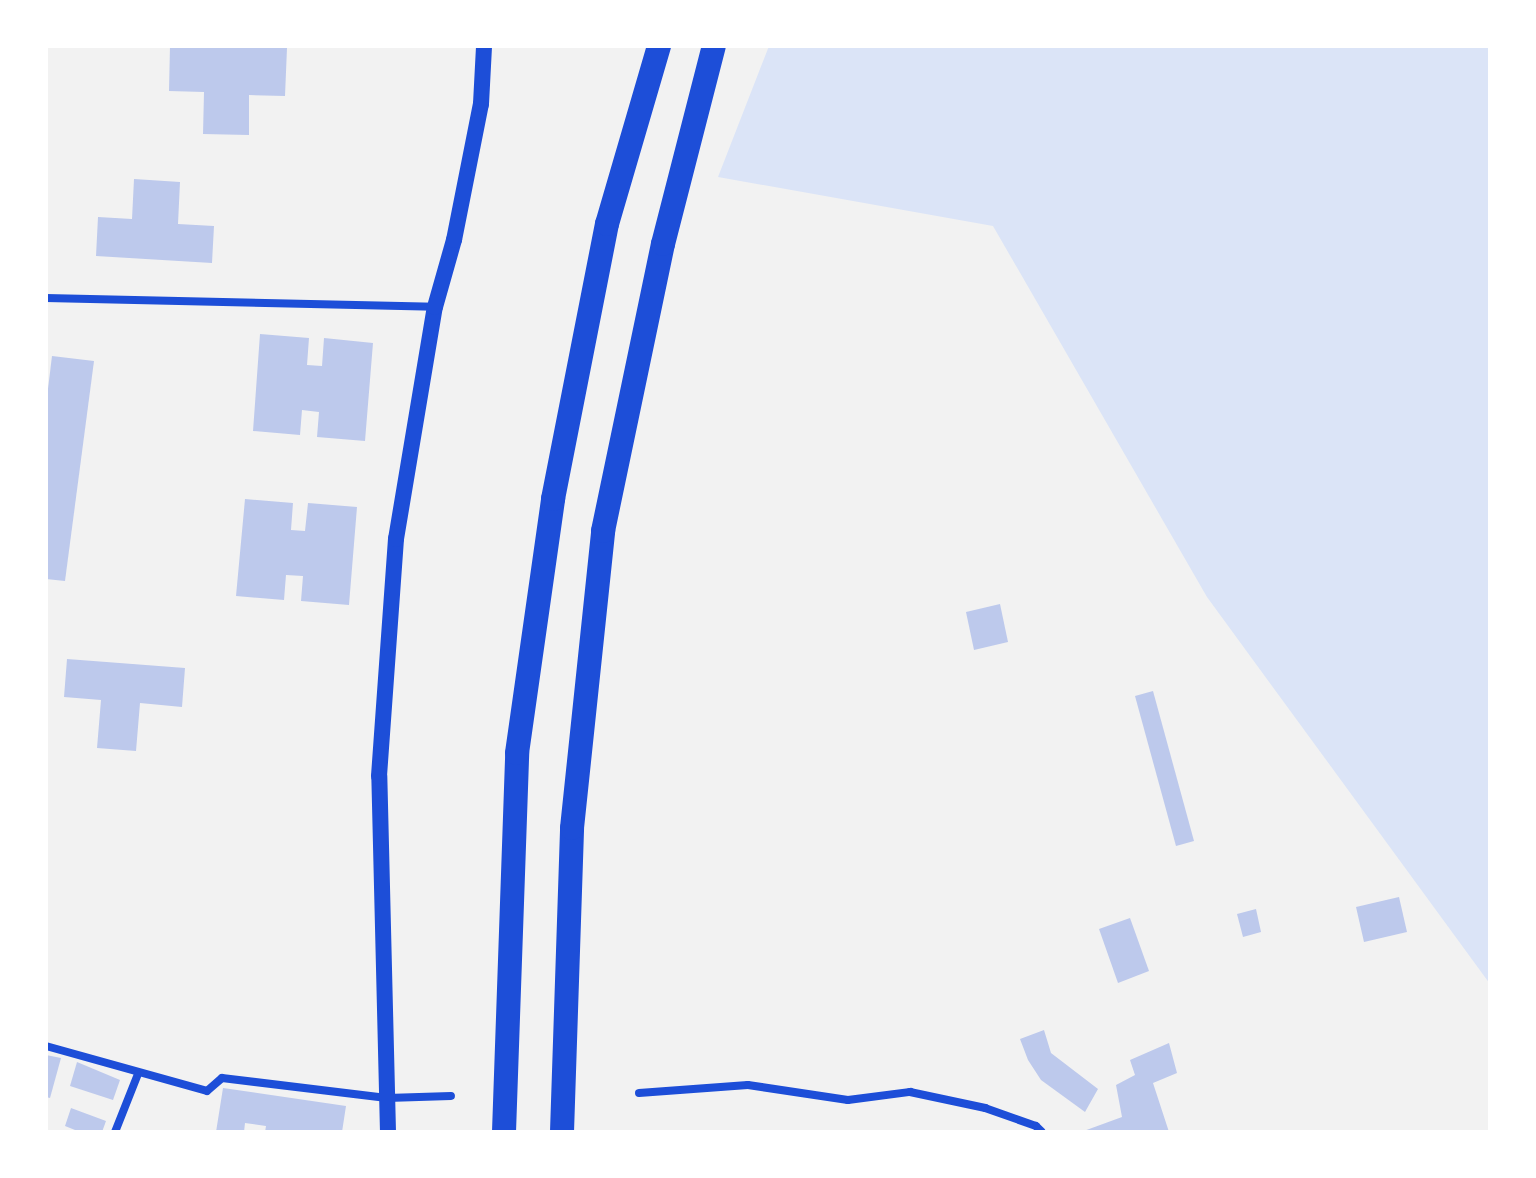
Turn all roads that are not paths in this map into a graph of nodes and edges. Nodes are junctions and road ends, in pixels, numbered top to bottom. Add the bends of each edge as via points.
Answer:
1 (484, 46) edge
2 (659, 46) edge
3 (714, 46) edge
4 (46, 298) edge
5 (435, 307) junction
6 (46, 1046) edge
7 (138, 1074) junction
8 (639, 1093) dead end
9 (451, 1096) dead end
10 (387, 1098) junction
11 (115, 1132) edge
12 (388, 1132) edge
13 (504, 1132) edge
14 (562, 1132) edge
15 (1042, 1132) edge

1 - 5 main road via 481,104
2 - 13 highway via 607,224 548,529 517,753
3 - 14 highway via 663,244 603,531 572,828
4 - 5 street
5 - 10 main road via 396,539 379,776
6 - 7 street
7 - 10 street via 207,1091 222,1078
7 - 11 street
8 - 15 street via 748,1085 848,1100 910,1092 985,1108
9 - 10 street
10 - 12 main road

